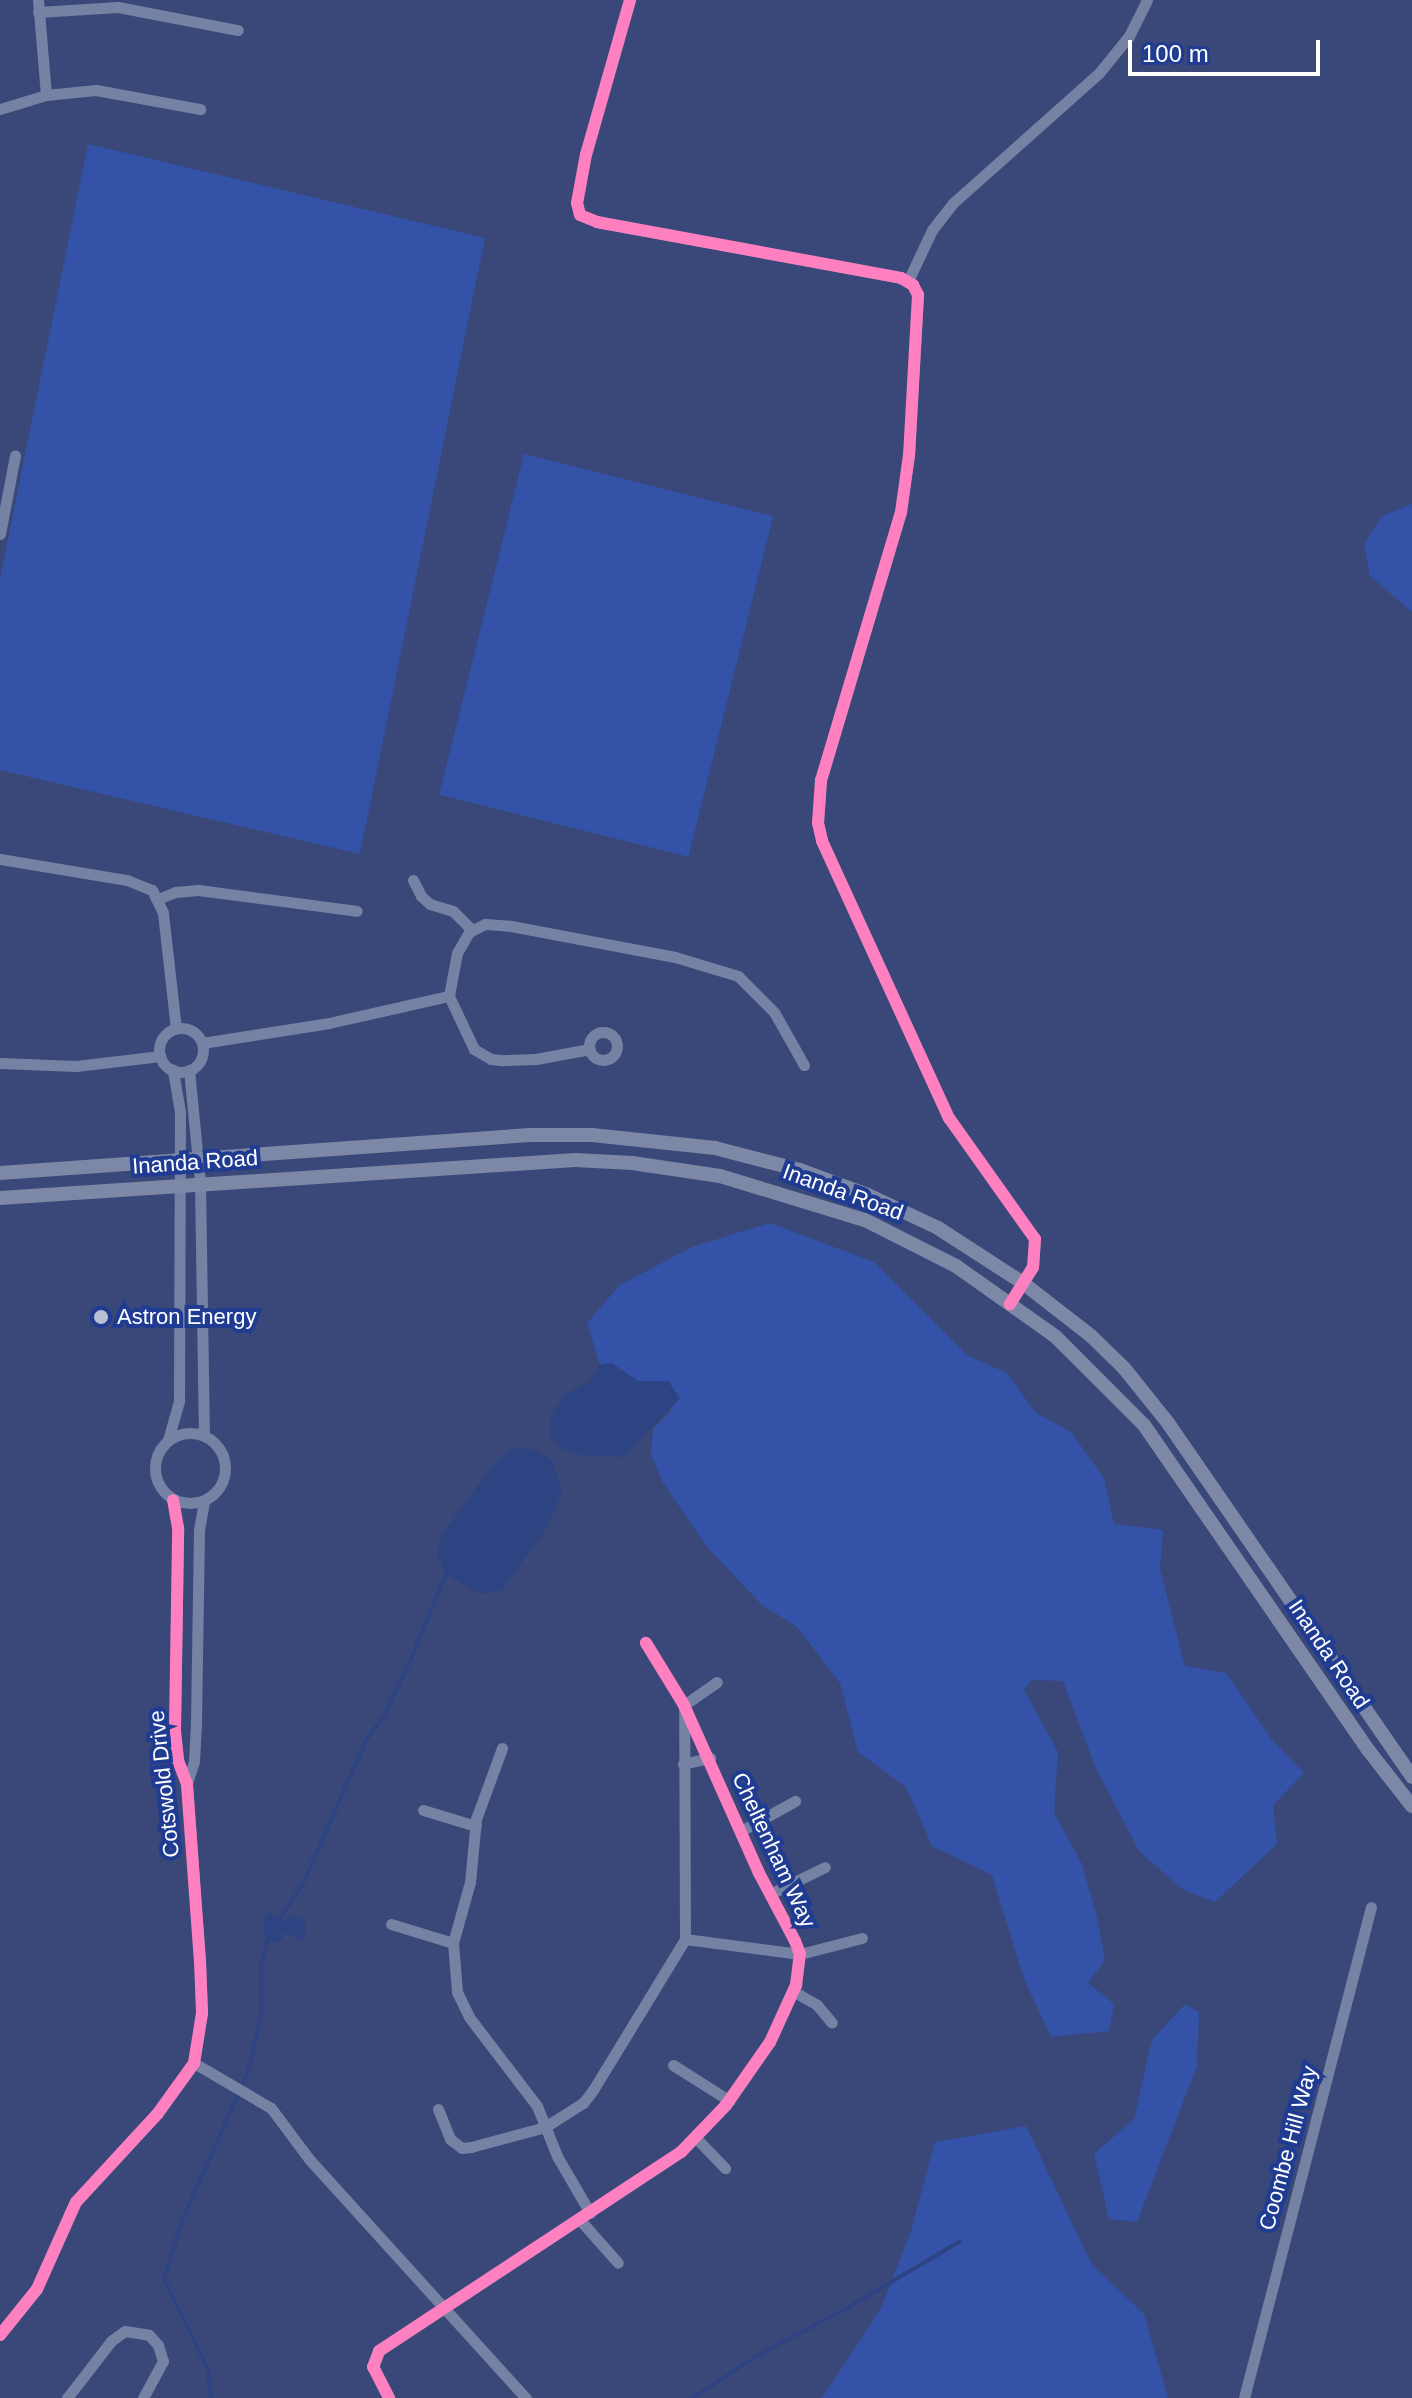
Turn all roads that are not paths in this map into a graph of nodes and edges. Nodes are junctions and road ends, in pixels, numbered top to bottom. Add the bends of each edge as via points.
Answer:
1 (630, 0) edge
2 (1147, 0) edge
3 (38, 6) edge
4 (238, 30) dead end
5 (46, 95) junction
6 (0, 109) edge
7 (200, 109) dead end
8 (908, 281) junction
9 (15, 455) dead end
10 (0, 534) edge
11 (0, 859) edge
12 (413, 880) dead end
13 (158, 899) junction
14 (357, 911) dead end
15 (472, 930) junction
16 (449, 996) junction
17 (176, 1028) junction
18 (202, 1043) junction
19 (590, 1049) dead end
20 (160, 1056) junction
21 (0, 1063) edge
22 (804, 1065) dead end
23 (173, 1070) junction
24 (189, 1070) junction
25 (197, 1158) junction
26 (180, 1160) junction
27 (0, 1173) edge
28 (200, 1183) junction
29 (180, 1185) junction
30 (0, 1198) edge
31 (1023, 1283) junction
32 (1010, 1304) junction
33 (204, 1435) junction
34 (168, 1440) junction
35 (173, 1500) junction
36 (204, 1501) junction
37 (175, 1642) junction
38 (197, 1643) junction
39 (646, 1643) dead end
40 (717, 1682) dead end
41 (684, 1705) junction
42 (175, 1729) junction
43 (196, 1729) junction
44 (502, 1748) dead end
45 (710, 1758) junction
46 (683, 1764) junction
47 (1412, 1777) edge
48 (187, 1784) junction
49 (795, 1801) dead end
50 (1412, 1806) edge
51 (423, 1810) dead end
52 (476, 1826) junction
53 (741, 1831) junction
54 (825, 1867) dead end
55 (770, 1894) junction
56 (1371, 1907) dead end
57 (391, 1924) dead end
58 (862, 1938) dead end
59 (685, 1939) junction
60 (453, 1943) junction
61 (800, 1954) junction
62 (793, 1991) junction
63 (832, 2023) dead end
64 (194, 2063) junction
65 (673, 2065) dead end
66 (730, 2101) junction
67 (438, 2109) dead end
68 (545, 2127) junction
69 (696, 2138) junction
70 (725, 2168) dead end
71 (585, 2217) junction
72 (618, 2263) dead end
73 (443, 2308) junction
74 (0, 2335) edge
75 (67, 2398) edge
76 (143, 2398) edge
77 (389, 2398) edge
78 (526, 2398) edge
79 (1244, 2398) edge

1 - 8 street via 586,154 578,213 597,222
2 - 8 street via 1129,36 1099,73 953,203 932,230
3 - 4 street via 118,7
3 - 5 street
5 - 6 street
5 - 7 street via 86,89
8 - 31 street via 918,295 918,309 901,512 821,780 818,823 949,1118 1035,1239 1036,1258
9 - 10 street
11 - 13 street via 134,882
12 - 15 street via 424,899 453,911
13 - 14 street via 198,890
13 - 17 street
15 - 16 street via 457,953
15 - 22 street via 485,924 511,926 675,957 738,976 774,1012
16 - 18 street via 329,1023
16 - 19 street via 470,1045 491,1059 536,1059
17 - 18 street via 193,1032
17 - 20 street via 161,1041
18 - 24 street via 201,1059
20 - 21 street via 76,1066
20 - 23 street
23 - 24 street
23 - 26 street
24 - 25 street
25 - 26 main road, Inanda Road
25 - 28 street
25 - 31 main road, Inanda Road via 530,1135 673,1142 756,1158 868,1195 938,1228
26 - 27 main road, Inanda Road
26 - 29 street
28 - 29 main road, Inanda Road
28 - 32 main road, Inanda Road via 541,1160 682,1168 760,1186 865,1220 956,1266
28 - 33 street
29 - 30 main road, Inanda Road
29 - 34 street via 179,1401
31 - 32 street
31 - 47 main road, Inanda Road via 1091,1336 1152,1402
32 - 50 main road, Inanda Road via 1064,1345 1144,1425
33 - 34 street via 186,1433
33 - 36 street via 221,1451 225,1474
34 - 35 street via 154,1471
35 - 36 street
35 - 37 street, Cotswold Drive via 178,1528
36 - 38 street, Cotswold Drive
37 - 38 street
37 - 42 street, Cotswold Drive
38 - 43 street, Cotswold Drive
39 - 41 street, Cheltenham Way
40 - 41 street
41 - 45 street, Cheltenham Way
41 - 46 street
42 - 43 street
42 - 48 street, Cotswold Drive
43 - 48 street, Cotswold Drive
44 - 52 street
45 - 46 street
45 - 53 street, Cheltenham Way
46 - 59 street
48 - 64 street, Cotswold Drive via 202,2013
49 - 53 street, Cheltenham Way
51 - 52 street
52 - 60 street via 470,1882
53 - 55 street, Cheltenham Way
54 - 55 street, Cheltenham Way
55 - 61 street, Cheltenham Way
56 - 79 street, Coombe Hill Way
57 - 60 street
58 - 61 street, Cheltenham Way
59 - 61 street, Cheltenham Way
59 - 68 street via 583,2103
60 - 68 street via 457,1992 469,2017 516,2076
61 - 62 street, Cheltenham Way
62 - 63 street via 817,2005
62 - 66 street, Cheltenham Way via 770,2042
64 - 73 street via 271,2108 309,2159
64 - 74 street via 158,2113 76,2202 37,2289
65 - 66 street
66 - 69 street, Cheltenham Way
67 - 68 street via 450,2139 462,2148
68 - 71 street
69 - 70 street
69 - 71 street, Cheltenham Way
71 - 72 street
71 - 73 street, Cheltenham Way
73 - 77 street, Cheltenham Way via 375,2356 373,2367
73 - 78 street
75 - 76 street via 111,2341 125,2331 149,2335 163,2361

